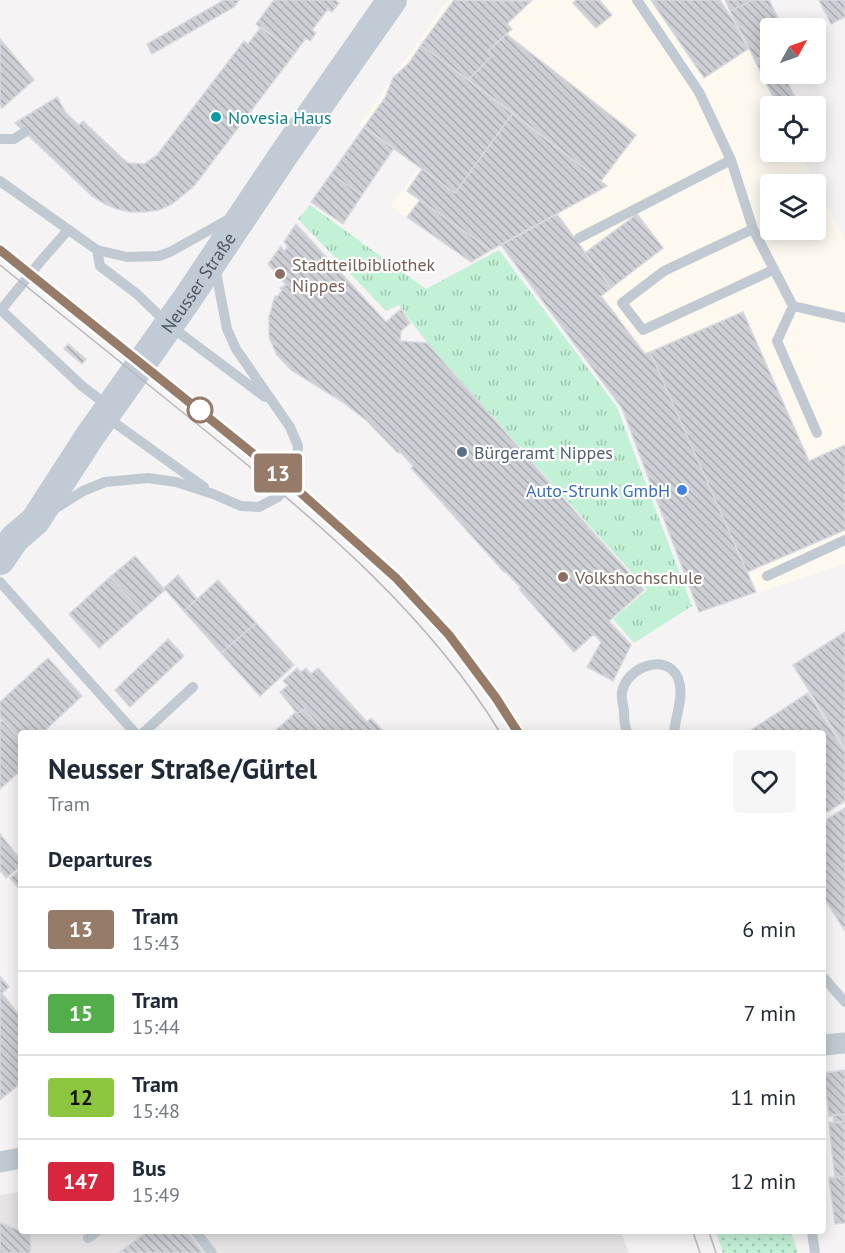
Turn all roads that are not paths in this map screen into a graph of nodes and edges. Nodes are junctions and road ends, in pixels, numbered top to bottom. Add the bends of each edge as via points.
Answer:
1 (392, 0) edge
2 (637, 0) edge
3 (25, 132) dead end
4 (0, 139) edge
5 (731, 160) junction
6 (0, 181) edge
7 (248, 209) junction
8 (753, 229) junction
9 (68, 230) junction
10 (579, 238) dead end
11 (97, 250) junction
12 (214, 259) junction
13 (773, 270) junction
14 (793, 306) junction
15 (845, 318) edge
16 (169, 325) junction
17 (273, 402) junction
18 (107, 412) junction
19 (818, 433) dead end
20 (213, 494) junction
21 (35, 521) junction
22 (845, 540) edge
23 (0, 560) edge
24 (767, 576) dead end
25 (0, 582) edge
26 (193, 687) dead end
27 (132, 730) edge
28 (146, 730) edge
29 (627, 730) edge
30 (675, 730) edge
31 (826, 980) edge
32 (845, 1002) edge
33 (845, 1043) edge
34 (826, 1045) edge
35 (18, 1159) edge
36 (0, 1162) edge
37 (198, 1234) edge
38 (812, 1234) edge
39 (212, 1253) edge
40 (815, 1253) edge

1 - 7 main road, Neusser Straße
2 - 5 lane via 699,92
3 - 4 lane via 14,139
5 - 8 lane
5 - 10 lane
6 - 9 lane
7 - 11 lane via 159,255 127,257
7 - 12 main road, Neusser Straße
8 - 13 lane
8 - 13 lane via 664,271 622,303 643,330
9 - 11 lane
9 - 18 lane via 2,310
11 - 16 lane via 100,266
12 - 16 main road, Neusser Straße
12 - 17 lane via 226,329
13 - 14 lane
14 - 15 lane
14 - 19 lane via 777,341
16 - 17 lane
16 - 18 main road, Neusser Straße
17 - 20 lane via 298,446 296,474 278,497 259,507 241,506
18 - 20 lane
18 - 21 main road, Neusser Straße
20 - 21 lane via 148,478 105,482
21 - 23 main road, Neusser Straße via 15,538
22 - 24 lane
25 - 27 lane
26 - 28 lane
29 - 30 lane via 622,692 628,676 644,666 658,664 671,669 678,679 681,697
31 - 32 lane
33 - 34 street
35 - 36 street
37 - 39 lane
38 - 40 lane

